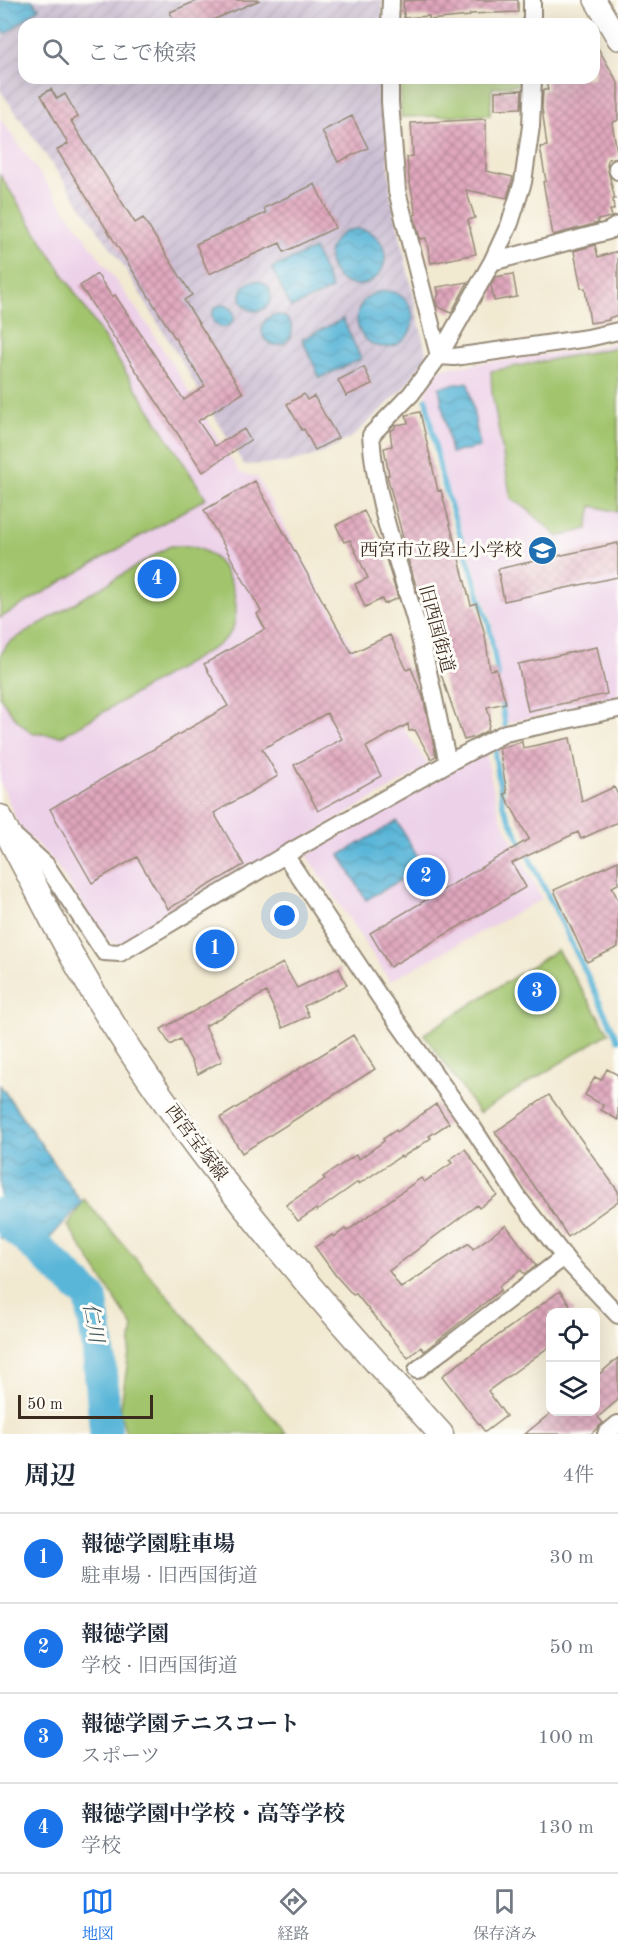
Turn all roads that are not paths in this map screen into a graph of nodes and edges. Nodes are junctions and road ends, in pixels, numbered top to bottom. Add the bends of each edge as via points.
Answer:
1 (391, 0) edge
2 (532, 0) edge
3 (595, 0) edge
4 (390, 18) edge
5 (532, 18) edge
6 (618, 39) edge
7 (390, 84) edge
8 (533, 84) edge
9 (618, 225) edge
10 (492, 262) junction
11 (618, 331) edge
12 (439, 356) junction
13 (618, 709) edge
14 (448, 763) junction
15 (2, 822) edge
16 (285, 855) junction
17 (564, 1257) junction
18 (618, 1315) edge
19 (417, 1370) dead end
20 (618, 1424) edge
21 (441, 1434) edge
22 (606, 1434) edge

1 - 4 street
2 - 5 street
3 - 6 street
7 - 12 street via 397,191
8 - 10 street, 旧西国街道 via 523,182
9 - 10 street
10 - 12 street, 旧西国街道
11 - 12 street via 454,357
12 - 14 street, 旧西国街道 via 411,394 371,435 386,527 415,620
13 - 14 street via 505,733
14 - 16 street
15 - 16 street via 46,865 104,952 120,953
15 - 21 main road, 西宮宝塚線 via 57,931 109,1021 189,1134 319,1298
16 - 17 street via 519,1199
17 - 18 street
17 - 19 street
20 - 22 street

